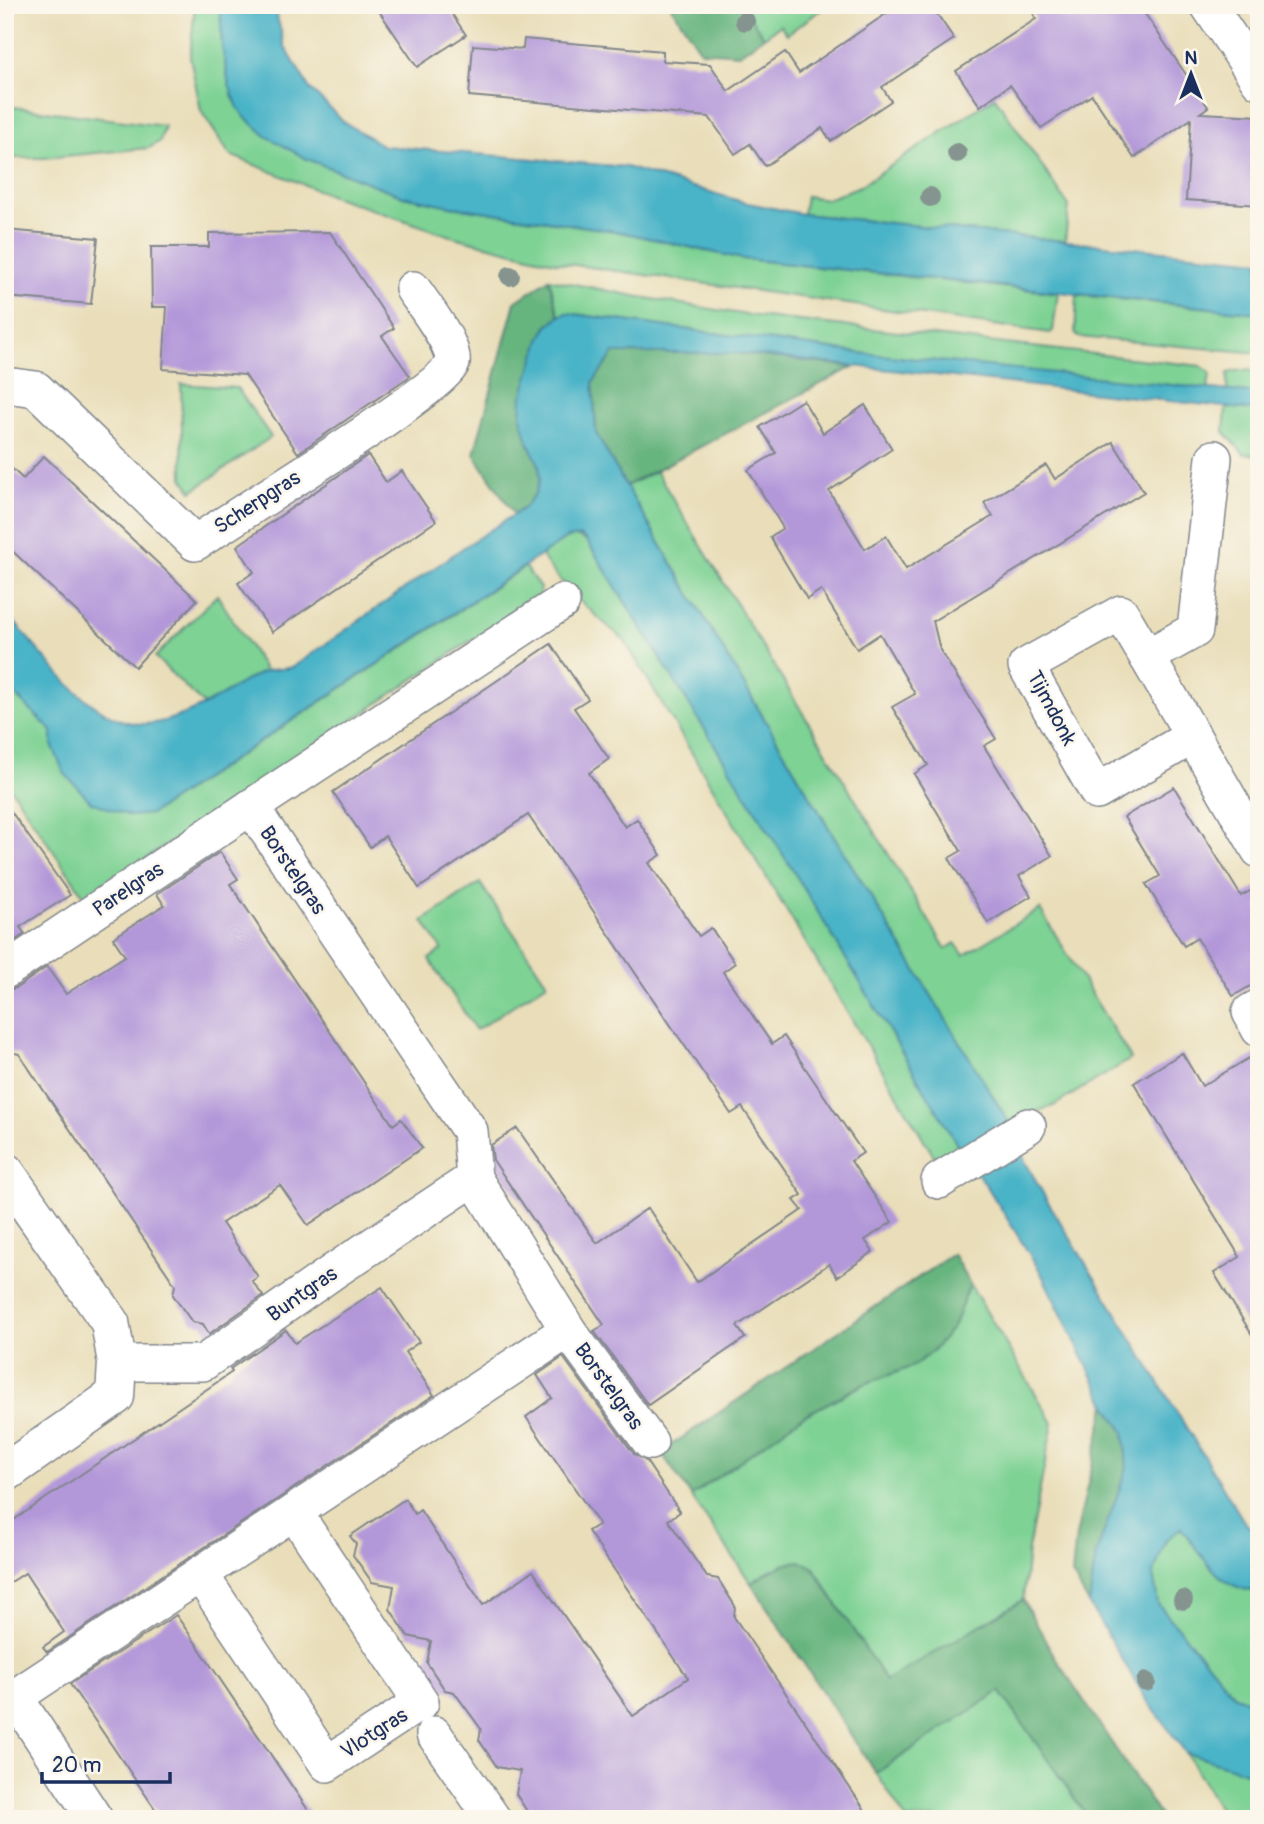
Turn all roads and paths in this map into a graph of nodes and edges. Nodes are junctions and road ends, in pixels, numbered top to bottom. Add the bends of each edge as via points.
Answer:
1 (1208, 5) edge
2 (1259, 80) edge
3 (413, 289) dead end
4 (5, 385) edge
5 (1214, 458) dead end
6 (562, 603) dead end
7 (1147, 657) junction
8 (1193, 736) junction
9 (251, 807) junction
10 (1259, 850) edge
11 (5, 971) edge
12 (1259, 1007) edge
13 (1259, 1030) edge
14 (1028, 1126) dead end
15 (5, 1172) edge
16 (474, 1178) junction
17 (939, 1181) dead end
18 (568, 1330) junction
19 (117, 1363) junction
20 (650, 1442) dead end
21 (5, 1472) edge
22 (294, 1512) junction
23 (200, 1574) junction
24 (434, 1734) dead end
25 (95, 1819) edge
26 (493, 1819) edge

1 - 2 street
3 - 4 street, Scherpgras via 451,348 452,362 445,375 386,419 195,543 36,389
5 - 7 street via 1195,630
6 - 9 street, Borstelgras
7 - 8 street, Tijmdonk
7 - 8 street, Tijmdonk via 1121,613 1026,666 1097,792
8 - 10 street, Tijmdonk
9 - 11 street, Parelgras
9 - 16 street, Borstelgras via 470,1131
12 - 13 street via 1250,1013
14 - 17 street
15 - 19 street via 110,1322
16 - 18 street
16 - 19 street, Buntgras via 203,1363
18 - 20 street, Borstelgras
18 - 22 street
19 - 21 street via 115,1396
22 - 23 street
22 - 23 street, Vlotgras via 421,1702 400,1716 327,1764
23 - 25 street via 15,1697
24 - 26 street, Vlotgras

